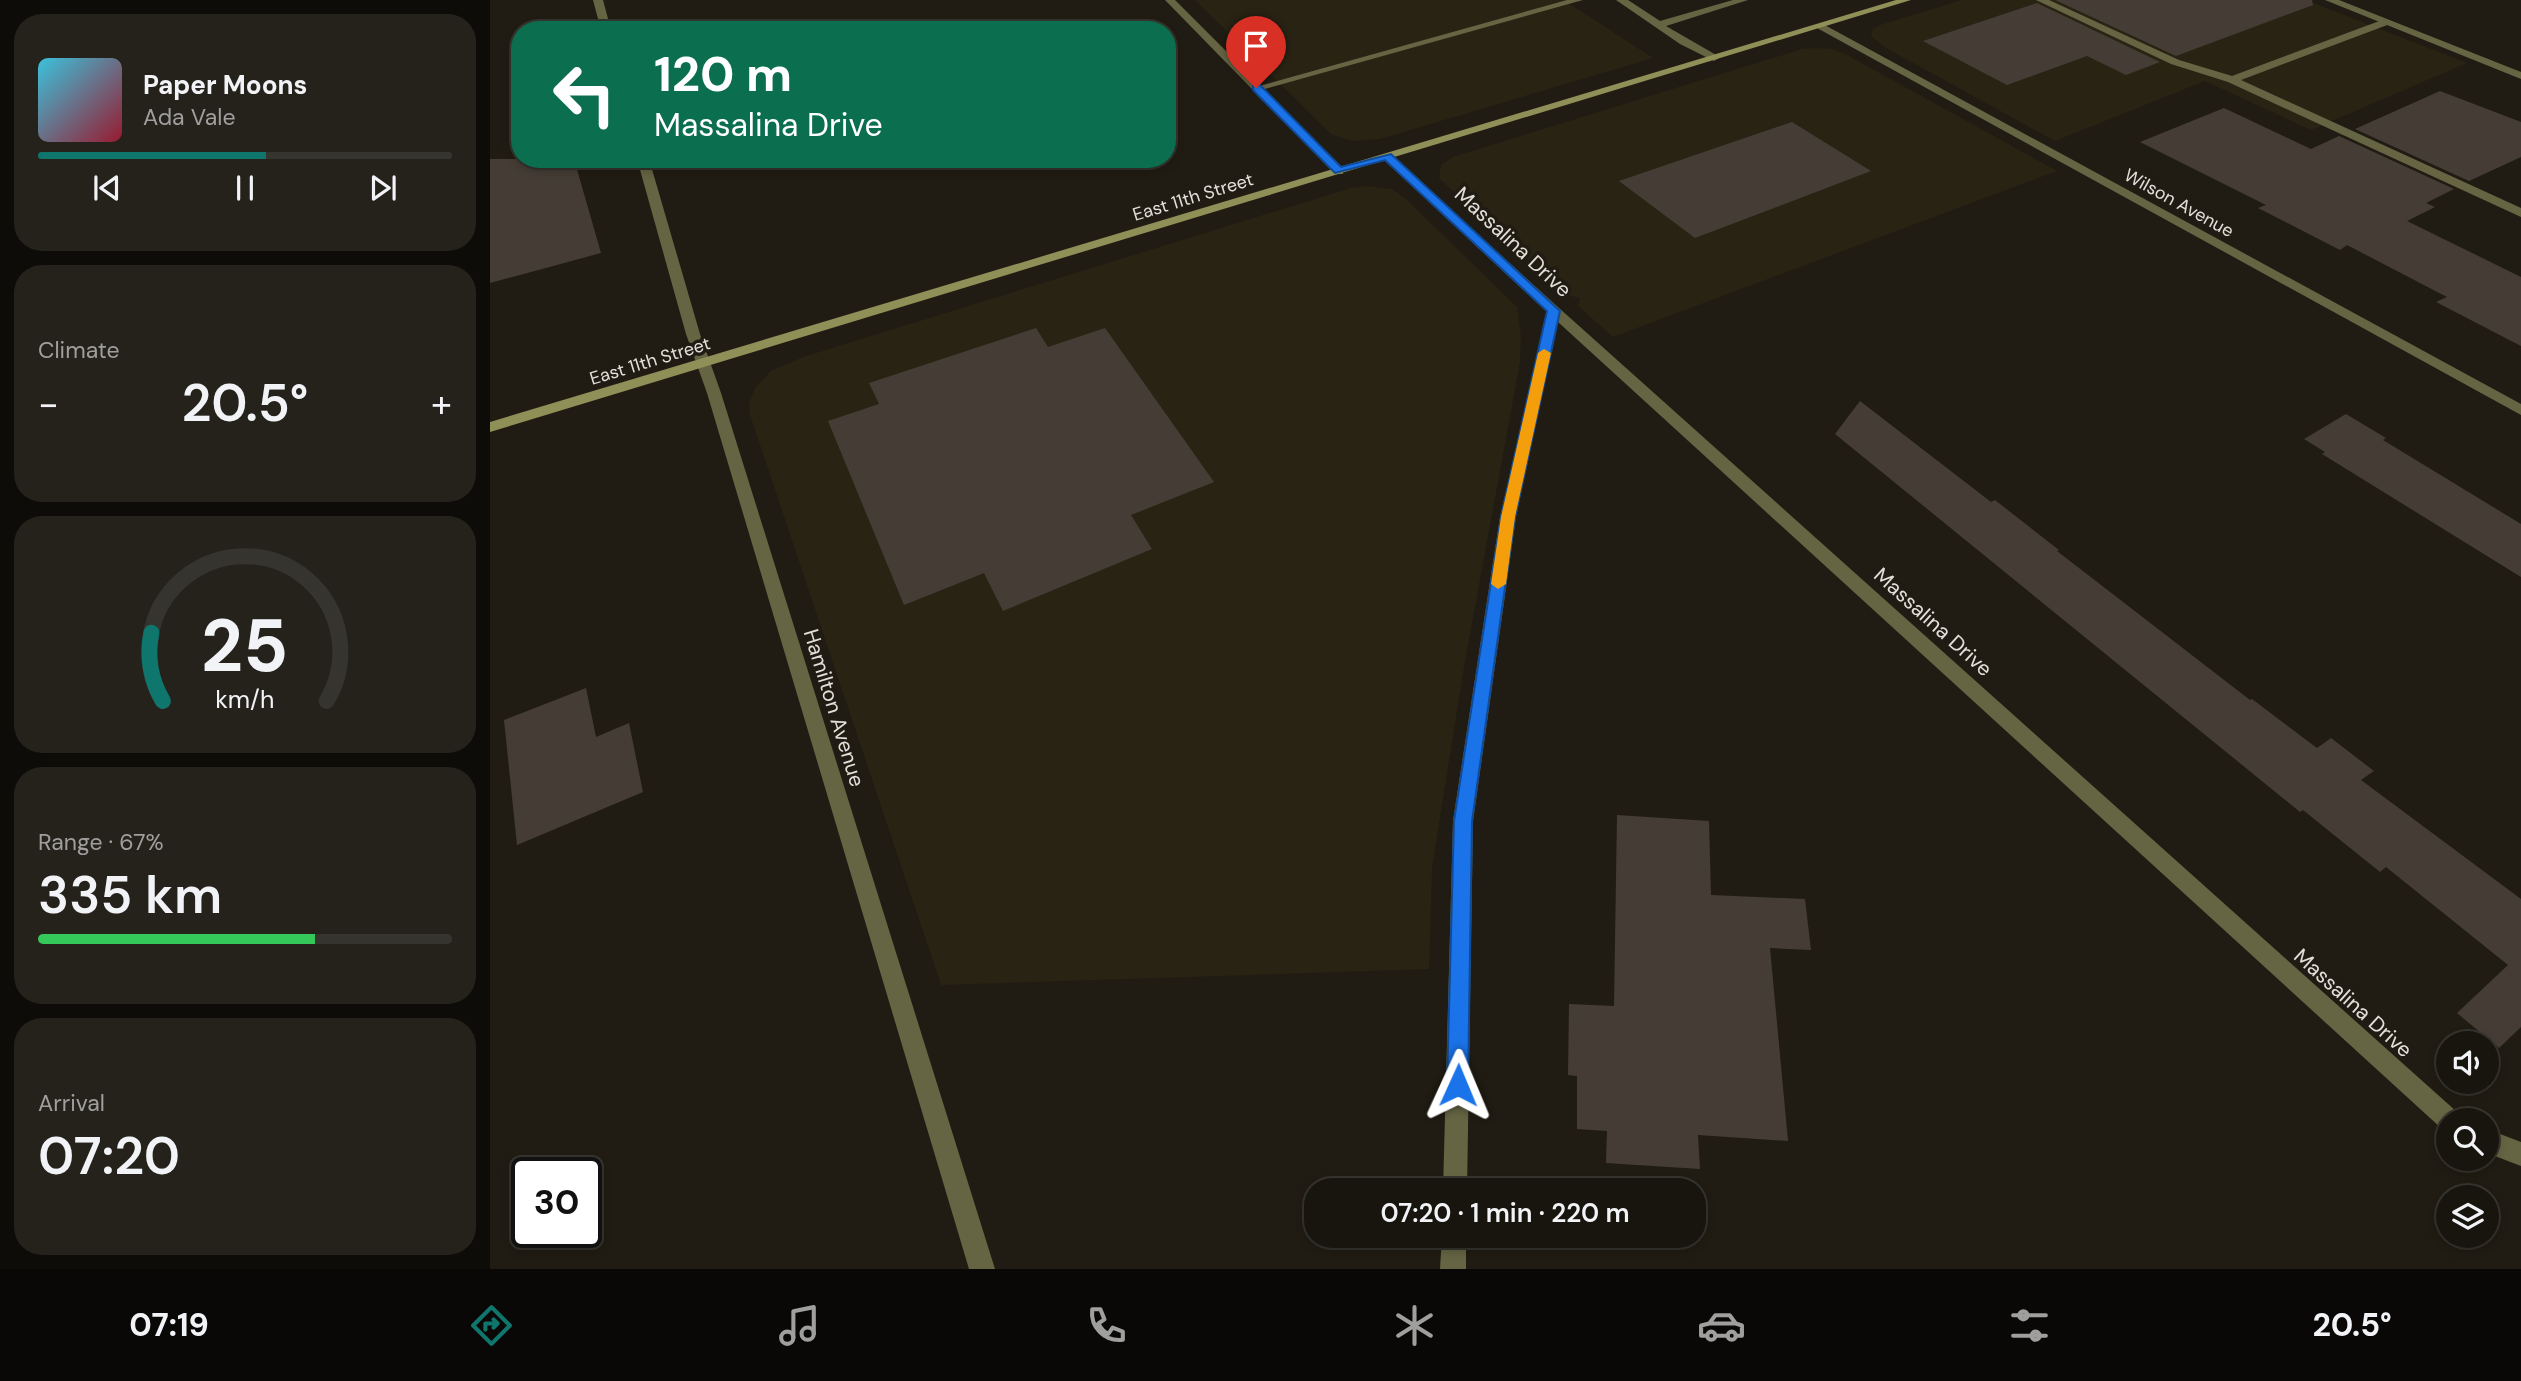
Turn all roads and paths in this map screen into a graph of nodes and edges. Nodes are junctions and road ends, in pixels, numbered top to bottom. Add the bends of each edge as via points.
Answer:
1 (598, 0) edge
2 (1170, 0) edge
3 (1578, 0) edge
4 (1621, 0) edge
5 (1743, 0) edge
6 (1906, 0) edge
7 (2041, 0) edge
8 (2330, 0) edge
9 (604, 21) edge
10 (2386, 22) junction
11 (1658, 25) junction
12 (1821, 26) junction
13 (1714, 58) junction
14 (2521, 76) edge
15 (2232, 80) junction
16 (1256, 88) junction
17 (1387, 156) junction
18 (646, 168) edge
19 (1339, 171) junction
20 (2521, 213) edge
21 (1554, 311) junction
22 (704, 363) junction
23 (2521, 410) edge
24 (490, 427) edge
25 (2436, 1108) edge
26 (2499, 1146) edge
27 (2521, 1154) edge
28 (1455, 1178) edge
29 (1454, 1248) edge
30 (982, 1269) edge
31 (1454, 1269) edge

1 - 9 street
2 - 16 street
3 - 16 street
4 - 11 street
5 - 11 street
6 - 12 main road, East 11th Street
7 - 15 street via 2175,62
8 - 10 street
10 - 14 street
10 - 15 street
11 - 13 street
12 - 13 main road, East 11th Street
12 - 23 street, Wilson Avenue
13 - 17 main road, East 11th Street
15 - 20 street
16 - 19 street
17 - 19 main road, East 11th Street
17 - 21 street, Massalina Drive
18 - 22 street, Hamilton Avenue
19 - 22 main road, East 11th Street
21 - 25 street, Massalina Drive
21 - 28 street via 1508,517 1463,821
22 - 24 main road, East 11th Street
22 - 30 street, Hamilton Avenue
26 - 27 street
29 - 31 street

